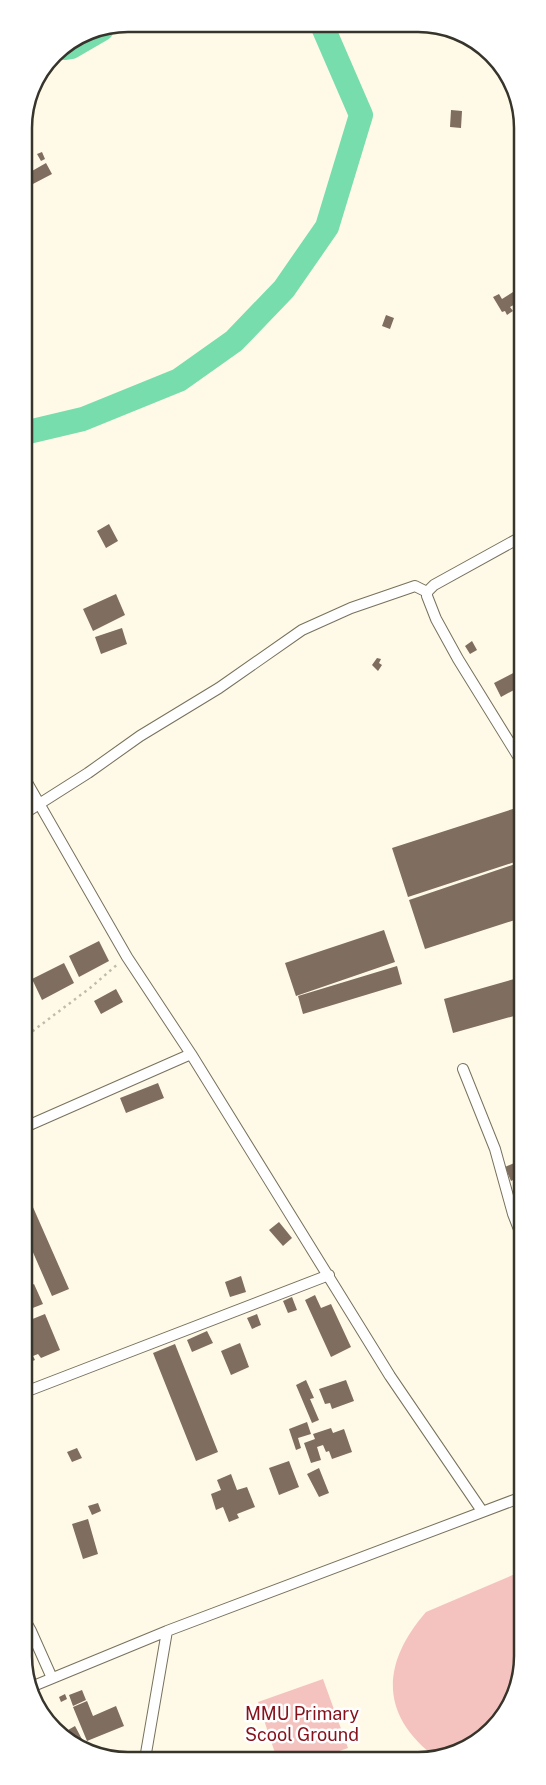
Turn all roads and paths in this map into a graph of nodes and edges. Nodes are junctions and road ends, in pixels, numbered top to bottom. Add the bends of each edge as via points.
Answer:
1 (514, 541) edge
2 (427, 592) junction
3 (514, 748) edge
4 (33, 792) edge
5 (39, 804) junction
6 (33, 808) edge
7 (127, 957) junction
8 (32, 1032) edge
9 (191, 1054) junction
10 (463, 1069) dead end
11 (32, 1124) edge
12 (513, 1202) edge
13 (329, 1275) junction
14 (32, 1389) edge
15 (513, 1500) edge
16 (482, 1511) junction
17 (167, 1631) junction
18 (32, 1633) edge
19 (52, 1678) junction
20 (37, 1684) edge
21 (146, 1752) edge

1 - 2 street via 452,574
2 - 3 street via 436,620
2 - 5 street via 415,586 351,608 302,630 219,688
4 - 5 street
5 - 6 street
5 - 7 street
7 - 8 path
7 - 9 street
9 - 11 street
9 - 13 street
10 - 12 street
13 - 14 street
13 - 16 street via 390,1376
15 - 16 street
16 - 17 street
17 - 19 street
17 - 21 street
18 - 19 street
19 - 20 street

